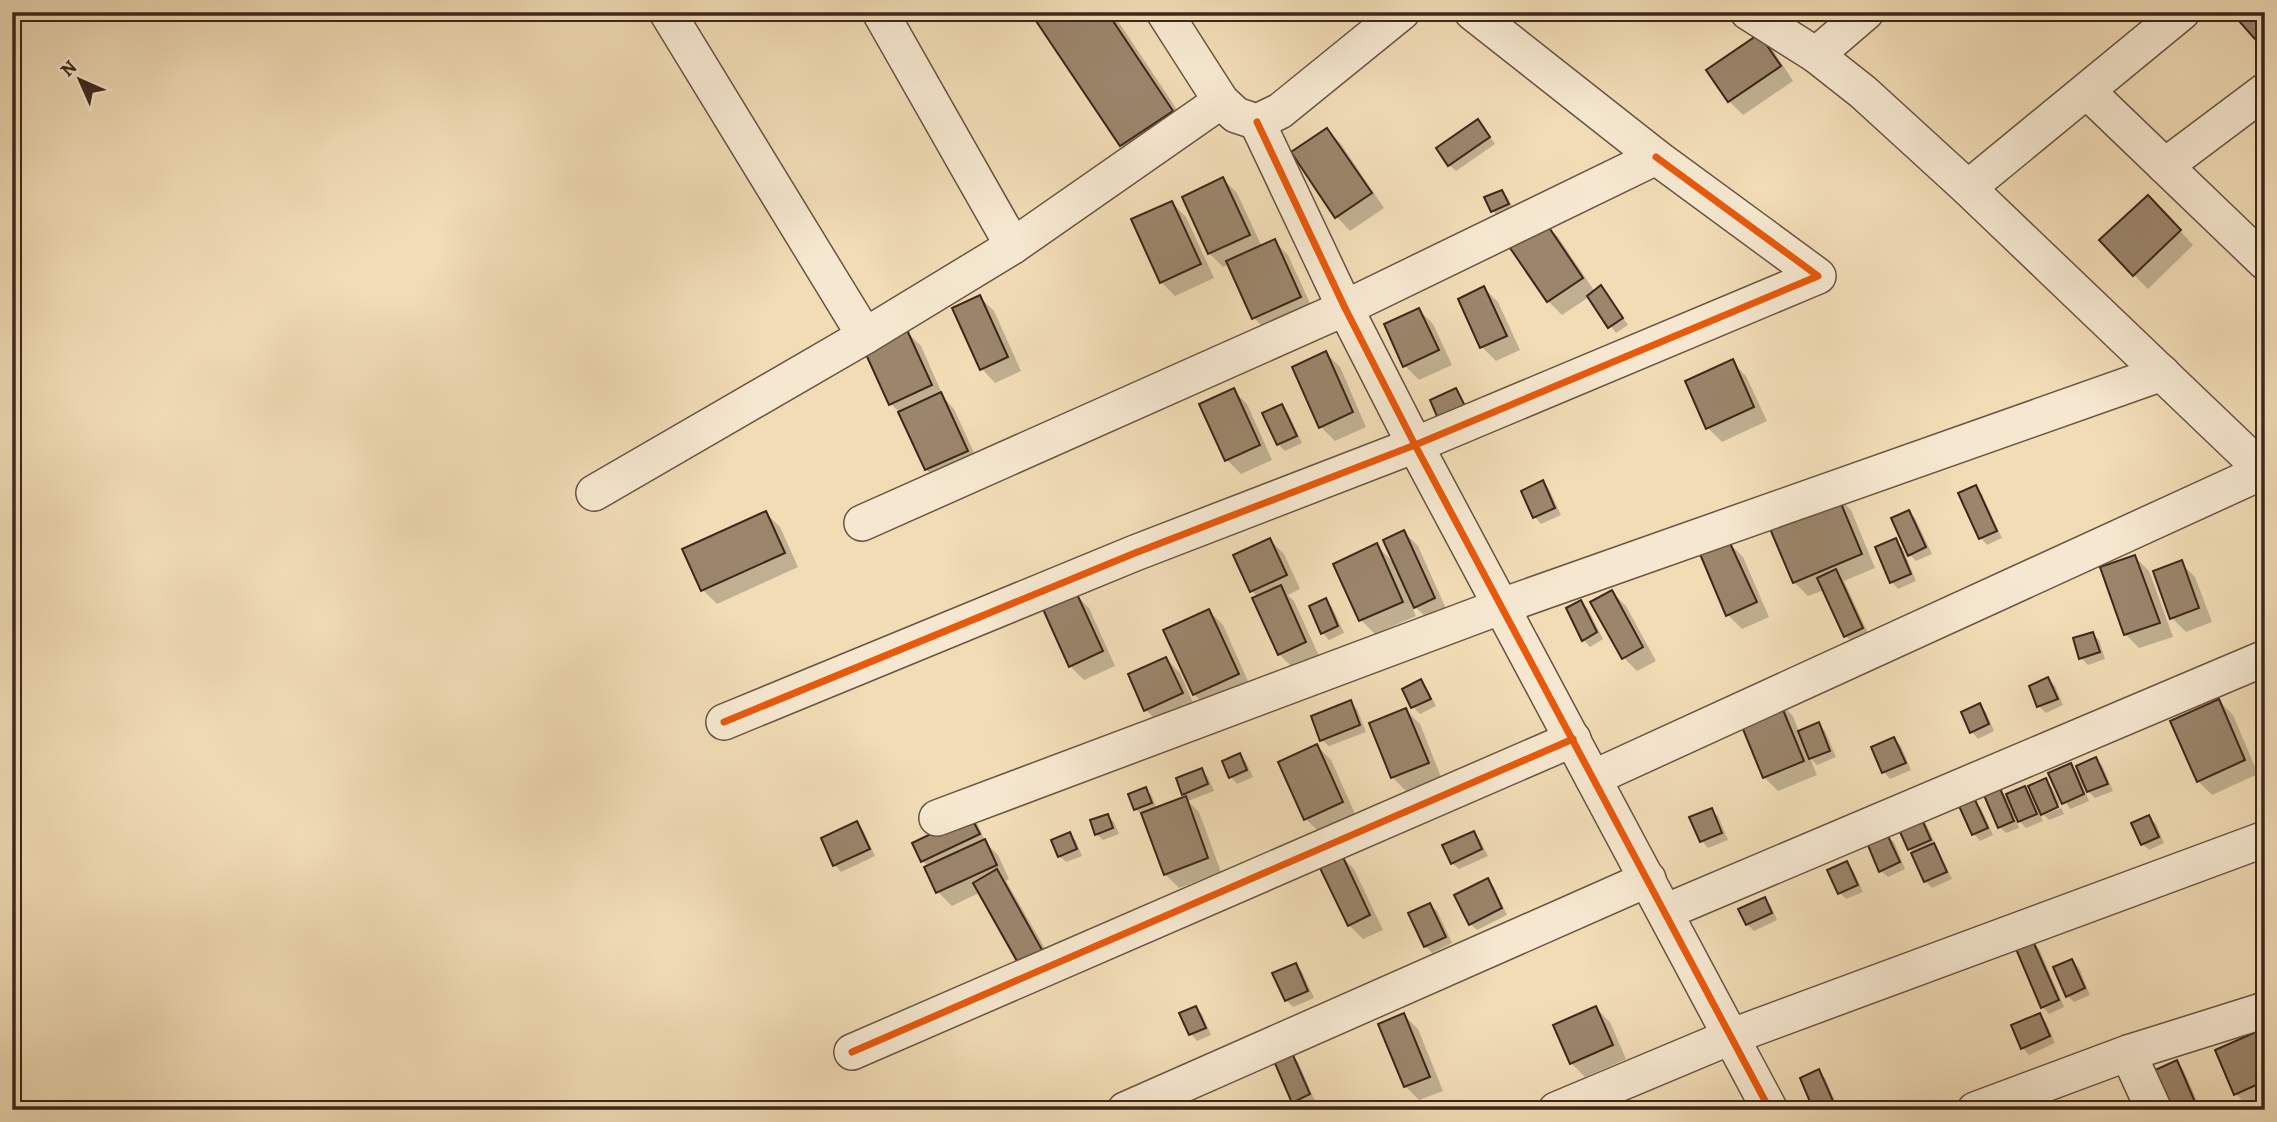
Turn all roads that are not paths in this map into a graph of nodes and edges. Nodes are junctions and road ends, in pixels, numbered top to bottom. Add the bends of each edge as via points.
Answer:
1 (667, 12) edge
2 (880, 12) edge
3 (1164, 12) edge
4 (1402, 12) edge
5 (1472, 12) edge
6 (1748, 12) edge
7 (1866, 12) edge
8 (2182, 12) edge
9 (1816, 55) junction
10 (2265, 91) edge
11 (2088, 92) junction
12 (1221, 100) junction
13 (1257, 122) junction
14 (1656, 157) junction
15 (2165, 166) junction
16 (1968, 188) junction
17 (1013, 246) junction
18 (2265, 262) edge
19 (1345, 308) junction
20 (865, 336) junction
21 (2162, 373) junction
22 (1415, 444) junction
23 (2264, 472) edge
24 (594, 494) dead end
25 (862, 523) dead end
26 (1502, 606) junction
27 (2265, 658) edge
28 (724, 722) dead end
29 (1573, 739) junction
30 (1593, 778) junction
31 (937, 818) dead end
32 (2265, 839) edge
33 (1648, 879) junction
34 (1665, 912) junction
35 (2265, 1010) edge
36 (1730, 1037) junction
37 (852, 1052) dead end
38 (2128, 1053) junction
39 (1125, 1110) edge
40 (1556, 1110) edge
41 (1770, 1110) edge
42 (1975, 1110) edge
43 (2154, 1110) edge

1 - 20 street
2 - 17 street
3 - 12 street
4 - 13 street via 1280,111
5 - 14 street
6 - 9 street
7 - 9 street
8 - 11 street
9 - 16 street
10 - 15 street
11 - 15 street
11 - 16 street
12 - 13 street via 1236,115
12 - 17 street
13 - 19 street
14 - 19 street
14 - 22 street via 1818,275
15 - 18 street
16 - 21 street
17 - 20 street
19 - 22 street
19 - 25 street
20 - 24 street
21 - 23 street
21 - 26 street
22 - 26 street
22 - 28 street
23 - 30 street
26 - 29 street
26 - 31 street
27 - 34 street
29 - 30 street
29 - 37 street
30 - 33 street
32 - 36 street
33 - 34 street
33 - 39 street
34 - 36 street
35 - 38 street
36 - 40 street
36 - 41 street
38 - 42 street
38 - 43 street

